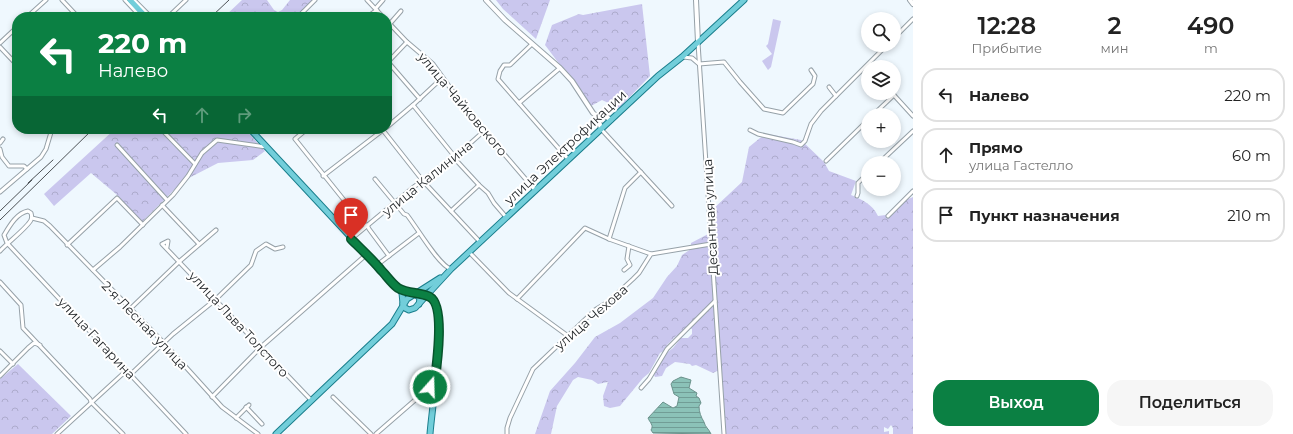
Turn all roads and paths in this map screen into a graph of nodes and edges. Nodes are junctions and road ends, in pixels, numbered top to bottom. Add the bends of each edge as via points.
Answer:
1 (46, 0) edge
2 (62, 0) edge
3 (125, 0) edge
4 (130, 0) edge
5 (134, 0) edge
6 (186, 0) edge
7 (315, 0) edge
8 (368, 0) edge
9 (383, 0) edge
10 (486, 0) edge
11 (696, 0) edge
12 (744, 0) edge
13 (910, 0) edge
14 (913, 4) edge
15 (376, 9) junction
16 (401, 11) dead end
17 (33, 12) edge
18 (73, 12) edge
19 (136, 12) edge
20 (141, 12) edge
21 (146, 12) edge
22 (173, 12) edge
23 (303, 12) edge
24 (373, 12) edge
25 (379, 12) edge
26 (913, 19) edge
27 (392, 21) edge
28 (392, 29) edge
29 (901, 31) edge
30 (12, 32) edge
31 (407, 42) junction
32 (698, 42) junction
33 (0, 43) edge
34 (532, 44) junction
35 (0, 47) edge
36 (881, 52) edge
37 (682, 57) junction
38 (392, 58) edge
39 (12, 60) edge
40 (873, 60) edge
41 (699, 64) junction
42 (392, 67) edge
43 (560, 68) junction
44 (811, 70) dead end
45 (861, 73) edge
46 (442, 78) junction
47 (829, 87) dead end
48 (836, 96) junction
49 (420, 99) junction
50 (887, 100) edge
51 (898, 100) edge
52 (519, 103) junction
53 (413, 105) junction
54 (880, 108) edge
55 (913, 116) edge
56 (598, 117) junction
57 (611, 120) junction
58 (392, 123) edge
59 (861, 127) edge
60 (601, 129) junction
61 (750, 130) dead end
62 (484, 131) junction
63 (913, 131) edge
64 (50, 134) edge
65 (166, 134) edge
66 (255, 134) edge
67 (301, 134) edge
68 (377, 134) edge
69 (387, 134) edge
70 (3, 139) dead end
71 (0, 143) edge
72 (117, 145) dead end
73 (266, 146) junction
74 (0, 149) edge
75 (886, 156) edge
76 (455, 157) junction
77 (568, 159) junction
78 (826, 161) dead end
79 (195, 164) junction
80 (27, 169) junction
81 (641, 172) junction
82 (323, 176) junction
83 (375, 179) dead end
84 (861, 180) edge
85 (423, 181) junction
86 (479, 185) junction
87 (535, 190) junction
88 (0, 192) edge
89 (913, 192) edge
90 (857, 196) dead end
91 (167, 200) junction
92 (395, 203) junction
93 (162, 205) junction
94 (672, 206) dead end
95 (451, 211) junction
96 (888, 216) dead end
97 (506, 217) junction
98 (31, 220) junction
99 (143, 225) junction
100 (367, 225) junction
101 (216, 230) dead end
102 (419, 233) junction
103 (351, 239) junction
104 (609, 239) junction
105 (480, 242) junction
106 (7, 244) junction
107 (199, 244) junction
108 (711, 244) junction
109 (68, 245) junction
110 (629, 246) junction
111 (167, 247) dead end
112 (283, 247) dead end
113 (0, 250) edge
114 (470, 252) junction
115 (367, 254) junction
116 (651, 254) junction
117 (389, 256) junction
118 (180, 261) junction
119 (377, 265) junction
120 (93, 270) junction
121 (450, 270) junction
122 (624, 270) dead end
123 (0, 282) edge
124 (436, 286) junction
125 (398, 288) junction
126 (414, 294) junction
127 (427, 296) junction
128 (517, 299) junction
129 (214, 300) junction
130 (715, 301) junction
131 (403, 304) junction
132 (419, 304) junction
133 (130, 309) junction
134 (437, 309) junction
135 (568, 336) junction
136 (164, 343) junction
137 (40, 345) junction
138 (261, 347) junction
139 (0, 351) edge
140 (13, 364) junction
141 (127, 370) junction
142 (131, 374) junction
143 (0, 376) edge
144 (434, 387) junction
145 (641, 388) dead end
146 (212, 397) junction
147 (334, 397) dead end
148 (311, 400) junction
149 (91, 401) junction
150 (236, 418) junction
151 (262, 424) dead end
152 (59, 433) edge
153 (123, 434) edge
154 (186, 434) edge
155 (258, 434) edge
156 (276, 434) edge
157 (371, 434) edge
158 (376, 434) edge
159 (430, 434) edge
160 (508, 434) edge
161 (724, 434) edge

1 - 17 street
2 - 18 street
3 - 19 street
4 - 20 main road
5 - 21 street
6 - 22 street
7 - 23 street
8 - 15 street
9 - 15 street
10 - 34 street
11 - 32 street, Десантная улица
12 - 32 main road, улица Электрофикации
13 - 14 street
15 - 24 street
15 - 25 street
16 - 27 street
26 - 29 street
28 - 31 street, улица Чайковского
30 - 33 street
31 - 38 street
31 - 46 street, улица Чайковского via 433,64
32 - 37 main road, улица Электрофикации
32 - 41 street, Десантная улица
34 - 43 street
34 - 52 street via 510,65 504,66 498,79
35 - 39 street
36 - 40 street
37 - 41 street via 692,58
37 - 57 main road, улица Электрофикации
41 - 44 street via 724,62 762,107 783,113 813,84 815,76
41 - 108 street, Десантная улица
42 - 49 street
43 - 52 street
43 - 56 street
45 - 48 street
46 - 49 street
46 - 62 street, улица Чайковского
47 - 48 street
48 - 61 street via 811,124 801,145
49 - 53 street
50 - 54 street
51 - 55 street
52 - 77 street
53 - 58 street
53 - 76 street
56 - 57 street via 605,116
56 - 60 street
57 - 60 main road, улица Электрофикации
59 - 78 street
60 - 77 main road, улица Электрофикации
60 - 81 street
62 - 76 street, улица Калинина
62 - 87 street, улица Чайковского
63 - 75 street
64 - 80 street via 46,149
65 - 79 street
66 - 73 main road
67 - 82 street via 295,139
68 - 82 street
69 - 85 street
70 - 71 street
72 - 91 street
73 - 79 street via 217,140 202,153
73 - 103 main road
74 - 80 street via 8,166 24,166
76 - 85 street, улица Калинина
76 - 86 street via 454,159
77 - 87 main road, улица Электрофикации
79 - 91 street
80 - 88 street
81 - 94 street
81 - 104 street via 625,188
82 - 100 street via 364,225
83 - 92 street
84 - 90 street via 858,183
85 - 92 street, улица Калинина
85 - 95 street
86 - 95 street
86 - 97 street
87 - 97 main road, улица Электрофикации
89 - 96 street
91 - 93 street
92 - 100 street, улица Калинина
92 - 102 street
93 - 99 street
93 - 107 street
95 - 105 street
97 - 105 main road, улица Электрофикации
98 - 106 street
98 - 106 street, 2-я Лесная улица via 31,213 28,211 18,216 4,235
98 - 109 street, 2-я Лесная улица via 44,221
99 - 109 street via 118,198
99 - 120 street
100 - 103 street, улица Калинина
100 - 117 street
101 - 107 street
102 - 117 street
102 - 121 street
103 - 115 main road
104 - 110 street
104 - 128 street via 585,228
105 - 114 main road, улица Электрофикации
106 - 113 street
106 - 141 street, улица Гагарина
107 - 118 street
108 - 116 street
108 - 130 street, Десантная улица
109 - 120 street, 2-я Лесная улица
110 - 116 street
110 - 122 street via 627,259 630,265
111 - 118 street, улица Льва Толстого
112 - 129 street via 275,249 266,244 256,251 251,265
114 - 121 main road, улица Электрофикации
114 - 128 street
115 - 119 main road
115 - 138 street
116 - 135 street, улица Чехова via 633,280 608,302 594,310
117 - 119 street
118 - 129 street, улица Льва Толстого
118 - 133 street
119 - 125 main road
120 - 133 street, 2-я Лесная улица
121 - 124 main road
121 - 126 main road
123 - 137 street via 21,305 23,328
124 - 127 main road
124 - 134 main road
125 - 126 main road
125 - 131 main road via 402,293
126 - 127 main road
126 - 131 main road
126 - 132 main road via 419,297
127 - 132 main road
127 - 134 main road via 433,300
128 - 135 street
129 - 136 street
129 - 138 street, улица Льва Толстого
130 - 145 street via 667,348
130 - 161 street, Десантная улица
131 - 132 main road via 410,310
131 - 148 main road via 392,324
133 - 136 street, 2-я Лесная улица
134 - 144 main road via 439,328
135 - 160 street, улица Чехова via 533,369 510,418
136 - 142 street
136 - 146 street, 2-я Лесная улица
137 - 140 street via 34,343
137 - 149 street
138 - 146 street
138 - 148 street, улица Льва Толстого
139 - 140 street
140 - 143 street
141 - 142 street, улица Гагарина
141 - 149 street
142 - 154 street, улица Гагарина
144 - 158 street via 430,387
144 - 159 main road
146 - 150 street, 2-я Лесная улица
147 - 157 street
148 - 156 main road
149 - 152 street
149 - 153 street
150 - 151 street via 247,406
150 - 155 street, 2-я Лесная улица

